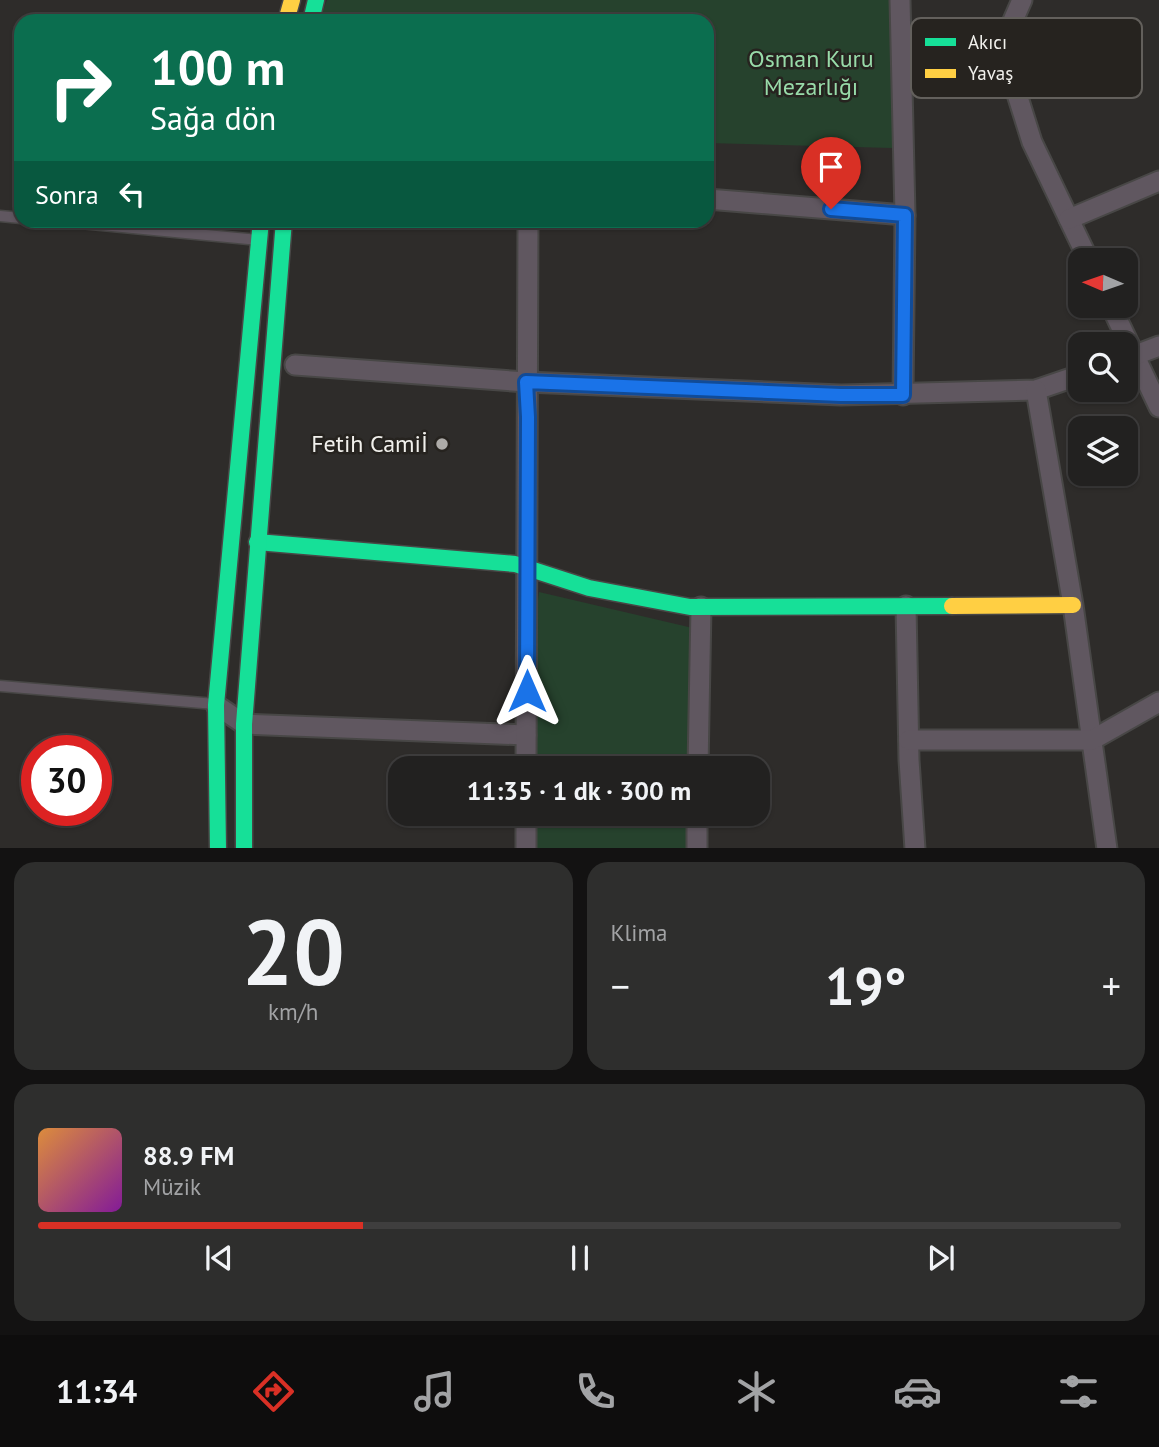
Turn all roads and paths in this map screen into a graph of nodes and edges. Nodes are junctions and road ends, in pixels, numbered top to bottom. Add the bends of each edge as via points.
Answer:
1 (900, 0) edge
2 (1022, 0) edge
3 (1014, 18) edge
4 (1018, 98) edge
5 (1159, 181) edge
6 (714, 200) edge
7 (905, 215) junction
8 (1069, 219) junction
9 (133, 228) edge
10 (260, 228) edge
11 (284, 228) edge
12 (528, 228) edge
13 (283, 239) junction
14 (259, 240) junction
15 (1083, 248) edge
16 (1159, 346) edge
17 (1138, 354) edge
18 (295, 365) dead end
19 (1138, 371) edge
20 (1068, 379) edge
21 (526, 382) junction
22 (1036, 390) junction
23 (903, 395) junction
24 (1159, 407) edge
25 (257, 542) junction
26 (527, 568) junction
27 (1073, 605) junction
28 (906, 606) junction
29 (701, 607) junction
30 (0, 686) edge
31 (1159, 702) edge
32 (216, 705) junction
33 (244, 724) junction
34 (526, 735) junction
35 (909, 740) junction
36 (1092, 740) junction
37 (526, 756) edge
38 (698, 756) edge
39 (526, 826) edge
40 (698, 826) edge
41 (218, 848) edge
42 (244, 848) edge
43 (526, 848) edge
44 (697, 848) edge
45 (915, 848) edge
46 (1107, 848) edge

1 - 7 street
2 - 3 street
4 - 8 street via 1032,142
5 - 8 street
6 - 7 street
7 - 23 street
8 - 15 street
9 - 14 lane
10 - 14 main road
11 - 13 main road
12 - 21 street
13 - 14 lane
13 - 25 main road
14 - 32 main road
16 - 17 street
18 - 21 street
19 - 24 street
20 - 22 street
21 - 23 street
21 - 26 street
22 - 23 street
22 - 27 street
25 - 26 main road
25 - 33 main road
26 - 29 main road via 589,588
26 - 34 street
27 - 28 main road
27 - 36 street
28 - 29 main road
28 - 35 street
29 - 38 street
30 - 32 lane
31 - 36 street
32 - 33 street
32 - 41 main road
33 - 34 street
33 - 42 main road
34 - 37 street
35 - 36 street
35 - 45 street
36 - 46 street
39 - 43 street
40 - 44 street

